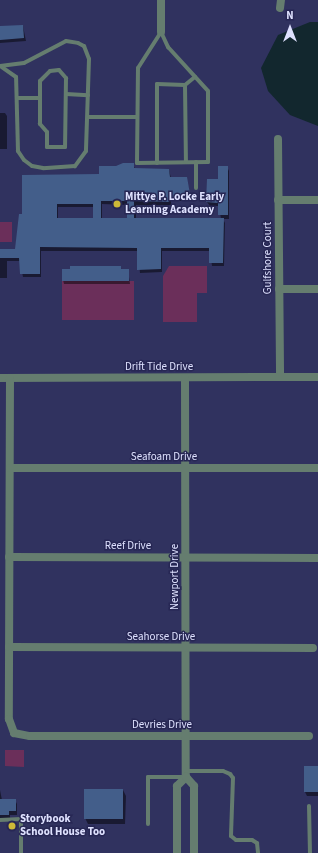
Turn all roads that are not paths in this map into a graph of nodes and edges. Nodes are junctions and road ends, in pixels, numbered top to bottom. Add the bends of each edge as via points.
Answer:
1 (162, 0) edge
2 (161, 32) junction
3 (0, 66) edge
4 (195, 77) junction
5 (185, 85) junction
6 (66, 94) junction
7 (88, 94) junction
8 (18, 98) junction
9 (40, 98) junction
10 (88, 117) junction
11 (137, 117) junction
12 (278, 139) dead end
13 (186, 162) junction
14 (196, 162) junction
15 (157, 163) junction
16 (196, 188) dead end
17 (278, 200) junction
18 (318, 200) edge
19 (279, 289) junction
20 (318, 289) edge
21 (280, 377) junction
22 (318, 377) edge
23 (0, 378) edge
24 (10, 378) junction
25 (185, 378) junction
26 (10, 468) junction
27 (185, 468) junction
28 (318, 468) edge
29 (185, 556) junction
30 (10, 557) junction
31 (318, 558) edge
32 (9, 647) junction
33 (186, 648) junction
34 (313, 648) dead end
35 (186, 736) junction
36 (309, 736) dead end
37 (186, 774) junction
38 (309, 806) dead end
39 (0, 820) edge
40 (148, 824) dead end
41 (21, 853) edge
42 (176, 853) edge
43 (194, 853) edge
44 (258, 853) edge
45 (310, 853) edge

1 - 2 street
2 - 4 lane via 168,47
2 - 11 lane via 138,68
3 - 7 lane via 24,64 66,41 78,43 84,46 89,59
3 - 8 lane via 16,77
4 - 5 lane
4 - 14 lane via 208,91 208,162
5 - 13 lane
5 - 15 lane via 157,84
6 - 7 lane
6 - 9 lane via 65,75 54,70 41,77
6 - 9 lane via 65,147 47,147 47,132 40,124
7 - 10 lane
8 - 9 lane
8 - 10 lane via 18,151 32,166 75,166 86,151
10 - 11 lane
11 - 15 lane via 137,163
12 - 17 street, Gulfshore Court
13 - 14 lane
13 - 15 lane
14 - 16 lane
17 - 18 street
17 - 19 street, Gulfshore Court
19 - 20 street
19 - 21 street, Gulfshore Court
21 - 22 street, Drift Tide Drive
21 - 25 street, Drift Tide Drive
23 - 24 street, Drift Tide Drive
24 - 25 street, Drift Tide Drive
24 - 26 street
25 - 27 street, Newport Drive
26 - 27 street, Seafoam Drive
26 - 30 street
27 - 28 street, Seafoam Drive
27 - 29 street, Newport Drive
29 - 30 street, Reef Drive
29 - 31 street, Reef Drive
29 - 33 street, Newport Drive
30 - 32 street
32 - 33 street, Seahorse Drive
32 - 35 street, Devries Drive via 9,719 14,733 30,736
33 - 34 street, Seahorse Drive
33 - 35 street, Newport Drive
35 - 36 street, Devries Drive
35 - 37 street, Newport Drive
37 - 40 lane via 148,777
37 - 42 street via 176,786
37 - 43 street, Newport Drive via 194,786
37 - 44 lane via 230,774 231,836 236,840 252,840 257,843
38 - 45 lane
39 - 41 lane via 21,820

